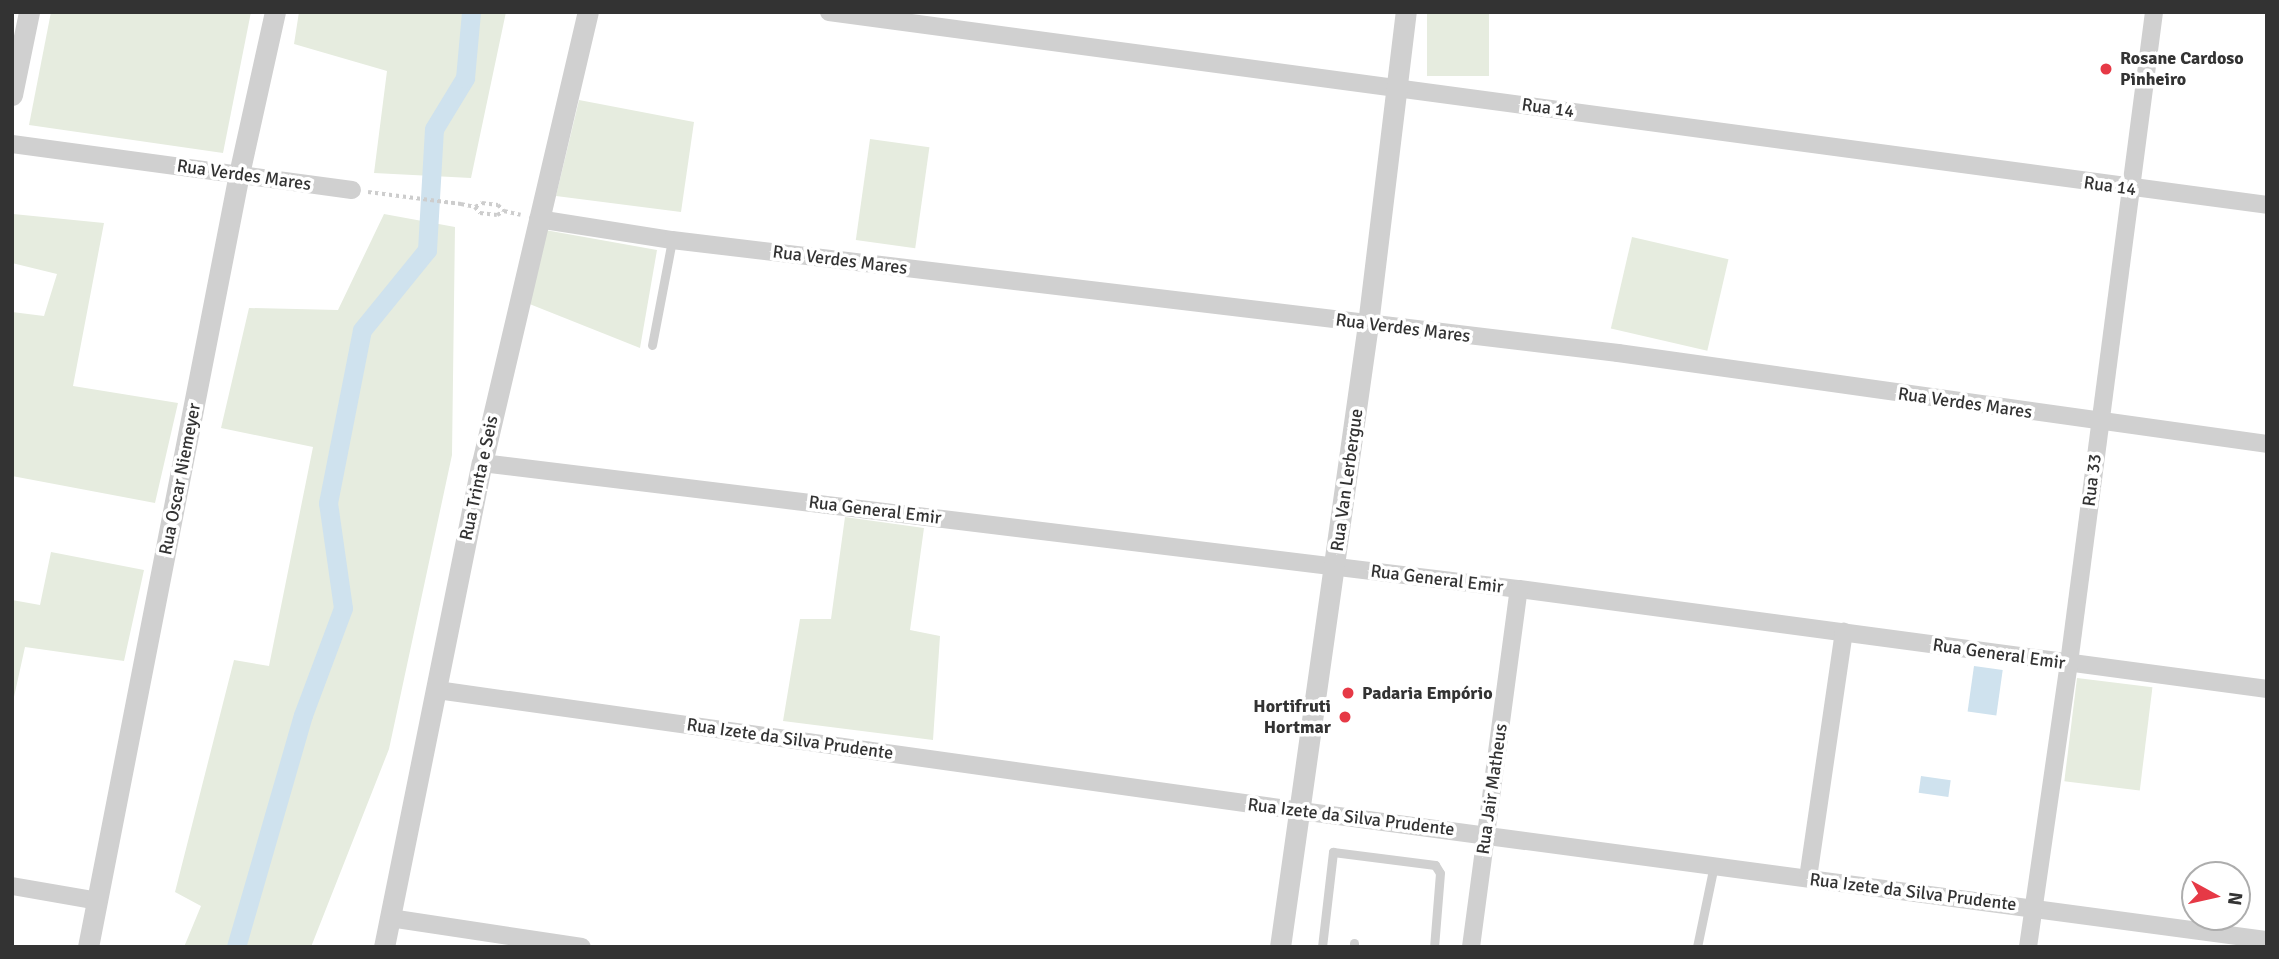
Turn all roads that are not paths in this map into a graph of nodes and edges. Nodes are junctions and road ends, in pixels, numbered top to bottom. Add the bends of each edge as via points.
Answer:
1 (29, 12) edge
2 (275, 12) edge
3 (588, 12) edge
4 (829, 12) edge
5 (1406, 12) edge
6 (2154, 12) edge
7 (1396, 88) junction
8 (12, 95) edge
9 (12, 144) edge
10 (239, 174) junction
11 (2132, 188) junction
12 (352, 190) road end
13 (2267, 205) edge
14 (537, 219) junction
15 (672, 240) junction
16 (1368, 324) junction
17 (653, 345) dead end
18 (2099, 422) junction
19 (2267, 444) edge
20 (482, 463) junction
21 (1335, 566) junction
22 (1519, 589) junction
23 (1844, 632) junction
24 (2069, 663) junction
25 (2267, 689) edge
26 (437, 690) junction
27 (1301, 811) junction
28 (1487, 835) junction
29 (1714, 865) junction
30 (1808, 878) junction
31 (12, 886) edge
32 (98, 901) junction
33 (2033, 908) junction
34 (390, 918) junction
35 (2267, 940) edge
36 (88, 947) edge
37 (384, 947) edge
38 (582, 947) edge
39 (1280, 947) edge
40 (1322, 947) edge
41 (1434, 947) edge
42 (1471, 947) edge
43 (1697, 947) edge
44 (2028, 947) edge

1 - 8 street
2 - 10 street, Rua Oscar Niemeyer
3 - 14 street, Rua Trinta e Seis
4 - 7 street, Rua 14
5 - 7 street, Rua Van Lerbergue
6 - 11 street, Rua 33
7 - 11 street, Rua 14
7 - 16 street, Rua Van Lerbergue
9 - 10 street, Rua Verdes Mares
10 - 12 street, Rua Verdes Mares
10 - 32 street, Rua Oscar Niemeyer
11 - 13 street, Rua 14
11 - 18 street, Rua 33
14 - 15 street, Rua Verdes Mares
14 - 20 street, Rua Trinta e Seis
15 - 16 street, Rua Verdes Mares
15 - 17 lane
16 - 18 street, Rua Verdes Mares
16 - 21 street, Rua Van Lerbergue
18 - 19 street, Rua Verdes Mares
18 - 24 street, Rua 33
20 - 21 street, Rua General Emir
20 - 26 street, Rua Trinta e Seis
21 - 22 street, Rua General Emir
21 - 27 street, Rua Van Lerbergue
22 - 23 street, Rua General Emir
22 - 28 street, Rua Jair Matheus
23 - 24 street, Rua General Emir
23 - 30 street
24 - 25 street, Rua General Emir
24 - 33 street, Rua 33
26 - 27 street, Rua Izete da Silva Prudente
26 - 34 street, Rua Trinta e Seis
27 - 28 street, Rua Izete da Silva Prudente
27 - 39 street, Rua Van Lerbergue
28 - 29 street, Rua Izete da Silva Prudente
28 - 42 street, Rua Jair Matheus
29 - 30 street, Rua Izete da Silva Prudente
29 - 43 lane
30 - 33 street, Rua Izete da Silva Prudente
31 - 32 street
32 - 36 street, Rua Oscar Niemeyer
33 - 35 street, Rua Izete da Silva Prudente
33 - 44 street, Rua 33
34 - 37 street, Rua Trinta e Seis
34 - 38 street
40 - 41 lane via 1333,852 1435,865 1440,873

